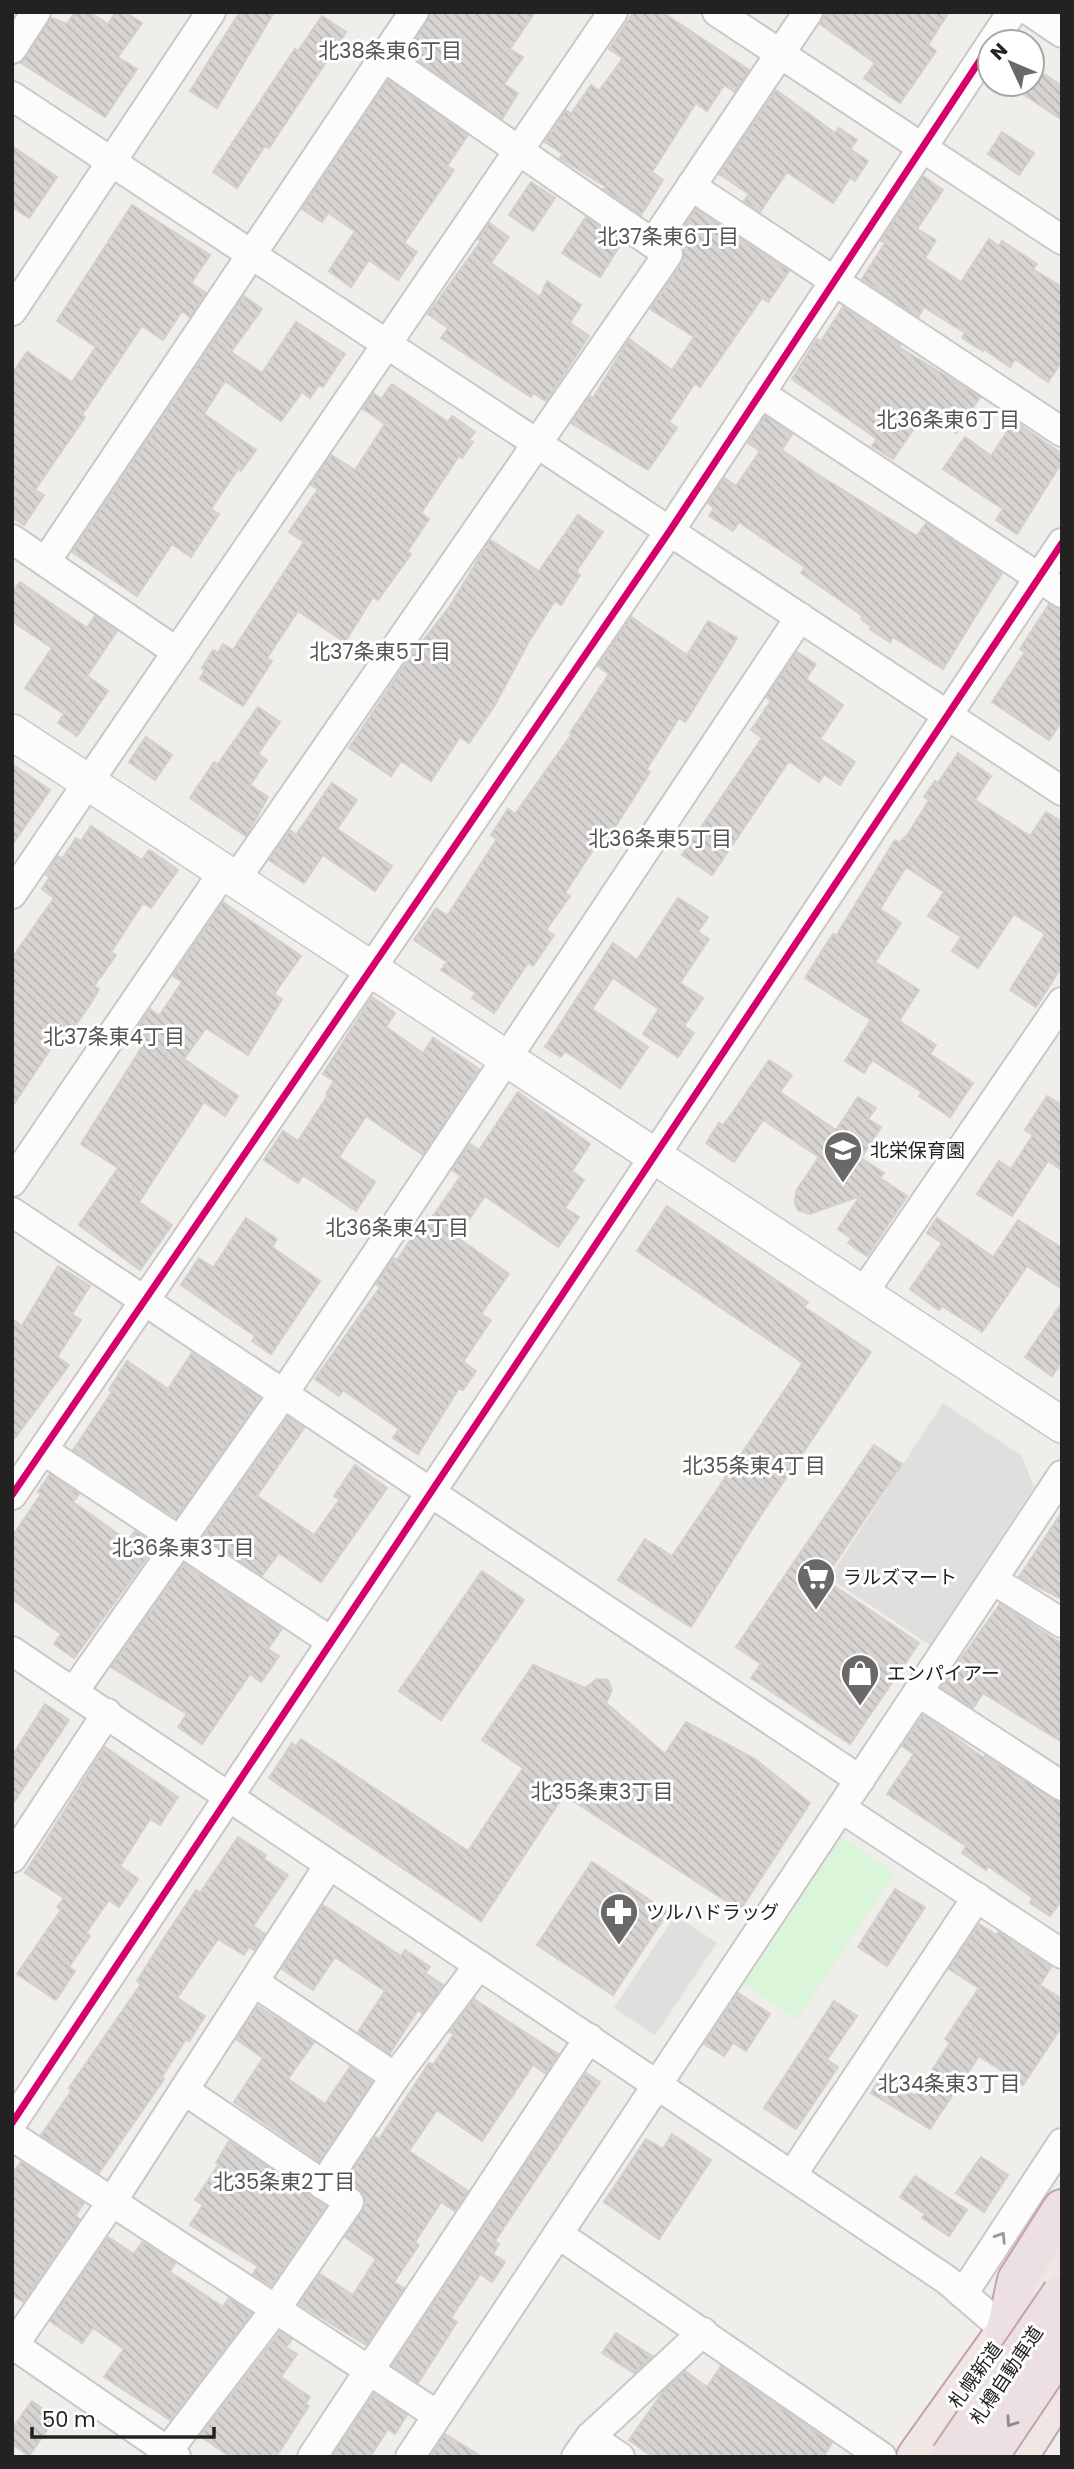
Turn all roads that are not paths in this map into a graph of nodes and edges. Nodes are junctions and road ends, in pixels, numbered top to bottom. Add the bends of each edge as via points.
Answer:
1 (36, 12) edge
2 (211, 12) edge
3 (414, 12) edge
4 (613, 12) edge
5 (717, 12) edge
6 (808, 12) edge
7 (1012, 12) edge
8 (1031, 12) edge
9 (1002, 28) edge
10 (1062, 33) edge
11 (12, 49) edge
12 (779, 55) junction
13 (384, 57) junction
14 (976, 66) edge
15 (12, 96) edge
16 (923, 146) junction
17 (518, 150) junction
18 (112, 162) junction
19 (691, 186) junction
20 (1062, 240) edge
21 (653, 243) junction
22 (250, 254) junction
23 (834, 281) junction
24 (12, 311) edge
25 (387, 345) junction
26 (760, 393) junction
27 (1062, 432) edge
28 (536, 446) junction
29 (669, 531) junction
30 (12, 539) edge
31 (1062, 543) edge
32 (46, 561) junction
33 (1050, 586) edge
34 (800, 617) junction
35 (177, 652) junction
36 (949, 716) junction
37 (12, 732) edge
38 (88, 782) junction
39 (1062, 791) edge
40 (230, 875) junction
41 (12, 894) edge
42 (371, 968) junction
43 (1062, 1002) edge
44 (506, 1058) junction
45 (656, 1158) junction
46 (12, 1182) edge
47 (12, 1212) edge
48 (863, 1293) junction
49 (144, 1302) junction
50 (282, 1396) junction
51 (1062, 1425) edge
52 (43, 1450) junction
53 (1062, 1475) edge
54 (12, 1495) edge
55 (431, 1495) junction
56 (178, 1541) junction
57 (993, 1580) junction
58 (1062, 1623) edge
59 (329, 1640) junction
60 (12, 1651) edge
61 (74, 1691) junction
62 (918, 1692) junction
63 (107, 1713) junction
64 (860, 1780) junction
65 (1062, 1786) edge
66 (226, 1797) junction
67 (841, 1808) junction
68 (16, 1843) edge
69 (329, 1865) junction
70 (977, 1898) junction
71 (1062, 1954) edge
72 (479, 1965) junction
73 (254, 1982) junction
74 (589, 2038) junction
75 (395, 2077) junction
76 (657, 2084) junction
77 (184, 2090) junction
78 (12, 2123) edge
79 (12, 2136) edge
80 (1062, 2143) edge
81 (792, 2175) junction
82 (323, 2185) junction
83 (111, 2203) junction
84 (1062, 2209) edge
85 (558, 2234) junction
86 (1062, 2263) edge
87 (1062, 2292) edge
88 (964, 2294) junction
89 (275, 2310) junction
90 (1006, 2331) junction
91 (703, 2332) junction
92 (13, 2346) edge
93 (1062, 2347) edge
94 (369, 2371) junction
95 (1062, 2381) edge
96 (1062, 2388) edge
97 (437, 2415) junction
98 (583, 2447) edge
99 (169, 2455) edge
100 (312, 2457) edge
101 (410, 2457) edge
102 (620, 2457) edge
103 (882, 2457) edge
104 (916, 2457) edge
105 (950, 2457) edge
106 (988, 2457) edge
107 (1018, 2457) edge

1 - 11 street
2 - 18 street
3 - 13 street
4 - 17 street
5 - 12 street
6 - 12 street
7 - 9 street
8 - 10 street
12 - 16 street
12 - 19 street
13 - 17 street
13 - 22 street
14 - 16 street
15 - 18 street
16 - 20 street
16 - 23 street
17 - 21 street
17 - 25 street
18 - 22 street
18 - 24 street
19 - 21 street
19 - 23 street
21 - 28 street via 668,254
22 - 25 street
22 - 32 street
23 - 26 street
23 - 27 street
25 - 28 street
25 - 35 street
26 - 29 street
26 - 33 street
28 - 29 street
28 - 40 street
29 - 34 street
29 - 42 street
30 - 32 street
31 - 33 street
32 - 35 street
33 - 36 street
34 - 36 street
34 - 44 street
35 - 38 street
36 - 39 street
36 - 45 street
37 - 38 street
38 - 40 street
38 - 41 street
40 - 42 street
40 - 46 street
42 - 44 street
42 - 49 street
43 - 48 street
44 - 45 street
44 - 50 street
45 - 48 street
45 - 55 street
47 - 49 street
48 - 51 street
49 - 50 street
49 - 52 street
50 - 55 street
50 - 56 street
52 - 54 street
52 - 56 street
53 - 57 street
55 - 59 street
55 - 64 street
56 - 59 street
56 - 61 street
57 - 58 street
57 - 62 street
59 - 66 street
60 - 61 street
61 - 63 street
62 - 64 street
62 - 65 street
63 - 66 street
63 - 68 street
64 - 67 street
66 - 69 street
66 - 78 street
67 - 70 street
67 - 76 street
69 - 72 street
69 - 73 street
70 - 71 street
70 - 81 street
72 - 74 street
72 - 75 street
73 - 75 street
73 - 77 street
74 - 76 street
74 - 94 street
75 - 82 street
76 - 81 street
76 - 85 street
77 - 82 street
77 - 83 street
79 - 83 street
88 -> 80 street
81 - 88 street
82 - 89 street via 349,2202
83 - 89 street
83 - 92 street
84 - 90 highway via 1017,2280
85 - 91 street
85 - 97 street
86 - 90 highway, 札幌新道
87 - 105 highway, 札樽自動車道, bridge
88 - 90 street
89 - 94 street
89 - 99 street
90 - 95 street
90 - 104 highway, 札幌新道
91 - 98 street
91 - 103 street
92 - 99 street
93 -> 106 highway, 札樽自動車道, bridge
94 - 97 street
94 - 100 street
96 - 107 highway
97 - 101 street
98 - 102 street

